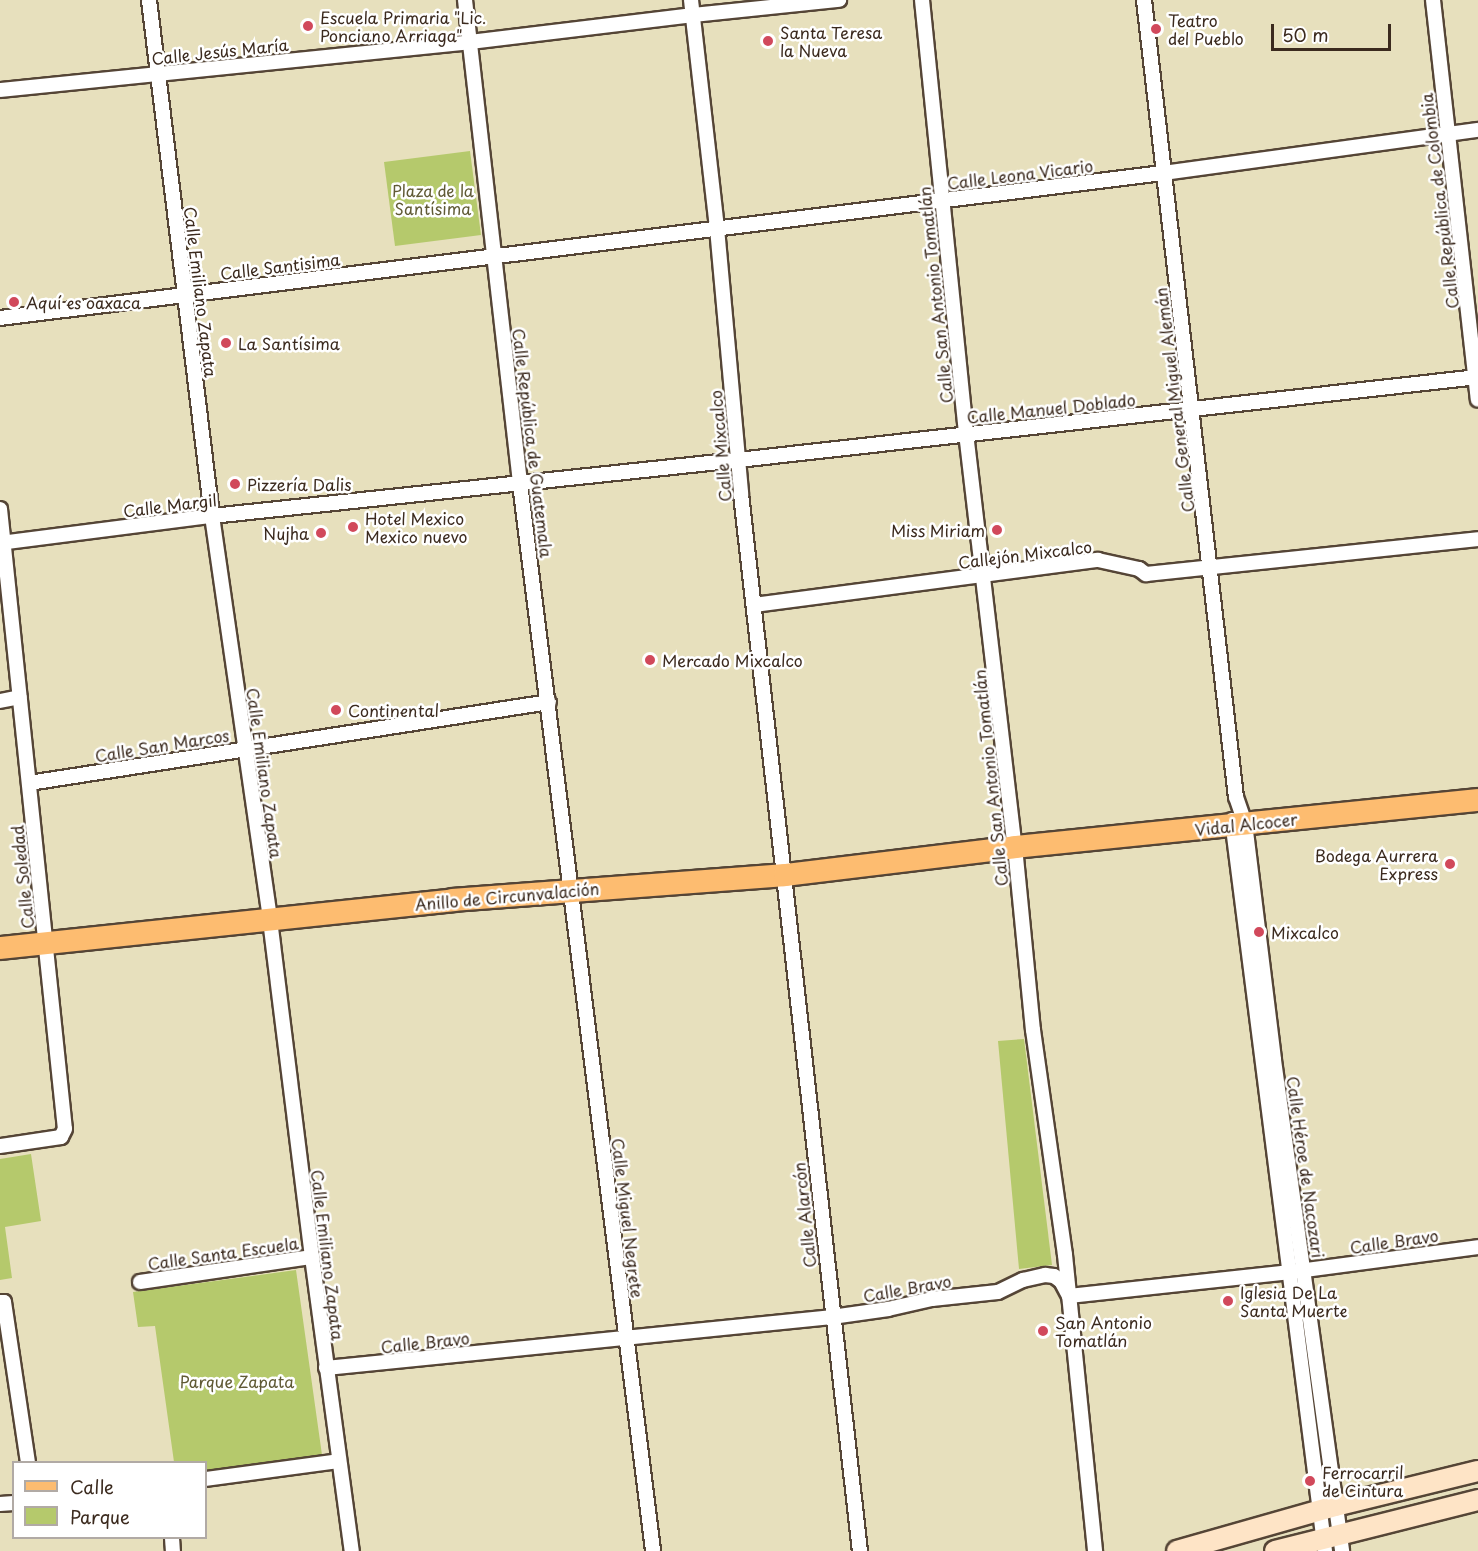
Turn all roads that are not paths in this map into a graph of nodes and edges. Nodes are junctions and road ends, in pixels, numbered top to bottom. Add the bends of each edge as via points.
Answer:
1 (149, 0) edge
2 (465, 0) edge
3 (692, 0) edge
4 (839, 0) edge
5 (922, 0) edge
6 (1144, 0) edge
7 (1433, 0) edge
8 (693, 15) junction
9 (470, 42) junction
10 (157, 75) junction
11 (0, 90) edge
12 (1478, 130) edge
13 (1448, 134) junction
14 (1163, 172) junction
15 (941, 200) junction
16 (717, 228) junction
17 (493, 256) junction
18 (184, 295) junction
19 (0, 318) edge
20 (1477, 377) edge
21 (1478, 399) edge
22 (1193, 409) junction
23 (966, 433) junction
24 (738, 460) junction
25 (520, 483) junction
26 (0, 509) edge
27 (212, 516) junction
28 (1478, 539) edge
29 (2, 543) edge
30 (1211, 566) junction
31 (983, 575) junction
32 (753, 605) junction
33 (20, 697) junction
34 (0, 701) edge
35 (549, 702) junction
36 (246, 747) junction
37 (29, 783) junction
38 (1478, 800) edge
39 (1238, 824) junction
40 (1015, 847) junction
41 (785, 874) junction
42 (571, 890) junction
43 (270, 921) junction
44 (46, 943) junction
45 (0, 948) edge
46 (0, 1146) edge
47 (1478, 1246) edge
48 (312, 1257) junction
49 (1298, 1271) junction
50 (140, 1282) dead end
51 (1069, 1296) junction
52 (2, 1302) edge
53 (832, 1317) junction
54 (627, 1338) junction
55 (326, 1368) junction
56 (28, 1461) edge
57 (339, 1461) junction
58 (1478, 1471) edge
59 (207, 1479) edge
60 (1478, 1500) edge
61 (1328, 1509) junction
62 (1333, 1543) edge
63 (352, 1551) edge
64 (653, 1551) edge
65 (860, 1551) edge
66 (1095, 1551) edge
67 (1177, 1551) edge
68 (1275, 1551) edge

1 - 10 street, Calle Emiliano Zapata
2 - 9 street, Calle República de Guatemala
3 - 8 street, Calle Mixcalco
4 - 8 street, Calle Jesús María
5 - 15 street, Calle San Antonio Tomatlán
6 - 14 street, Calle General Miguel Alemán
7 - 13 street, Calle República de Colombia
8 - 9 street, Calle Jesús María
8 - 16 street, Calle Mixcalco
9 - 10 street, Calle Jesús María
9 - 17 street, Calle República de Guatemala
10 - 11 street, Calle Jesús María
10 - 18 street, Calle Emiliano Zapata
12 - 13 street, Calle Leona Vicario
13 - 14 street, Calle Leona Vicario
13 - 20 street, Calle República de Colombia
14 - 15 street, Calle Leona Vicario
14 - 22 street, Calle General Miguel Alemán
15 - 16 street, Calle Leona Vicario
15 - 23 street, Calle San Antonio Tomatlán
16 - 17 street, Calle Leona Vicario
16 - 24 street, Calle Mixcalco
17 - 18 street, Calle Santisima
17 - 25 street, Calle República de Guatemala
18 - 19 street, Calle Santisima
18 - 27 street, Calle Emiliano Zapata
20 - 21 street, Calle República de Colombia
20 - 22 street, Calle Manuel Doblado
22 - 23 street, Calle Manuel Doblado
22 - 30 street, Calle General Miguel Alemán
23 - 24 street, Calle Manuel Doblado
23 - 31 street, Calle San Antonio Tomatlán
24 - 25 street, Calle Manuel Doblado
24 - 32 street, Calle Mixcalco
25 - 27 street, Calle Margil
25 - 35 street, Calle República de Guatemala
26 - 29 street, Calle Soledad
27 - 29 street, Calle Margil
27 - 36 street, Calle Emiliano Zapata
28 - 30 street, Callejón Mixcalco
29 - 33 street, Calle Soledad
30 - 31 street, Callejón Mixcalco via 1146,574 1139,568 1098,560
30 - 39 street, Calle General Miguel Alemán
31 - 32 street, Callejón Mixcalco
31 - 40 street, Calle San Antonio Tomatlán
32 - 41 street, Calle Mixcalco
33 - 34 street
33 - 37 street, Calle Soledad
35 - 36 street, Calle San Marcos
35 - 42 street, Calle República de Guatemala
36 - 37 street, Calle San Marcos
36 - 43 street, Calle Emiliano Zapata
37 - 44 street, Calle Soledad
38 - 39 main road, Vidal Alcocer
39 - 40 main road, Vidal Alcocer
39 - 49 street, Calle Héroe de Nacozari via 1274,1060
40 - 41 main road, Anillo de Circunvalación
40 - 51 street, Calle San Antonio Tomatlán via 1033,1030
41 - 42 main road, Anillo de Circunvalación
41 - 53 street, Calle Alarcón
42 - 43 main road, Anillo de Circunvalación
42 - 54 street, Calle Miguel Negrete
43 - 44 main road, Anillo de Circunvalación
43 - 48 street, Calle Emiliano Zapata
44 - 45 main road, Anillo de Circunvalación
44 - 46 street, Calle Soledad via 64,1134
47 - 49 street, Calle Bravo
48 - 50 street, Calle Santa Escuela
48 - 55 street, Calle Emiliano Zapata
49 - 51 street, Calle Bravo
49 - 61 street, Calle Héroe de Nacozari
51 - 53 street, Calle Bravo via 1061,1281 1045,1275 998,1292
51 - 66 street, Calle San Antonio Tomatlán
52 - 56 street
53 - 54 street, Calle Bravo
53 - 65 street, Calle Alarcón
54 - 55 street, Calle Bravo
54 - 64 street, Calle Miguel Negrete
55 - 57 street, Calle Emiliano Zapata
57 - 59 street
57 - 63 street, Calle Emiliano Zapata
58 - 61 street
60 - 62 street
61 - 62 street, Calle Héroe de Nacozari
61 - 67 street
62 - 68 street

